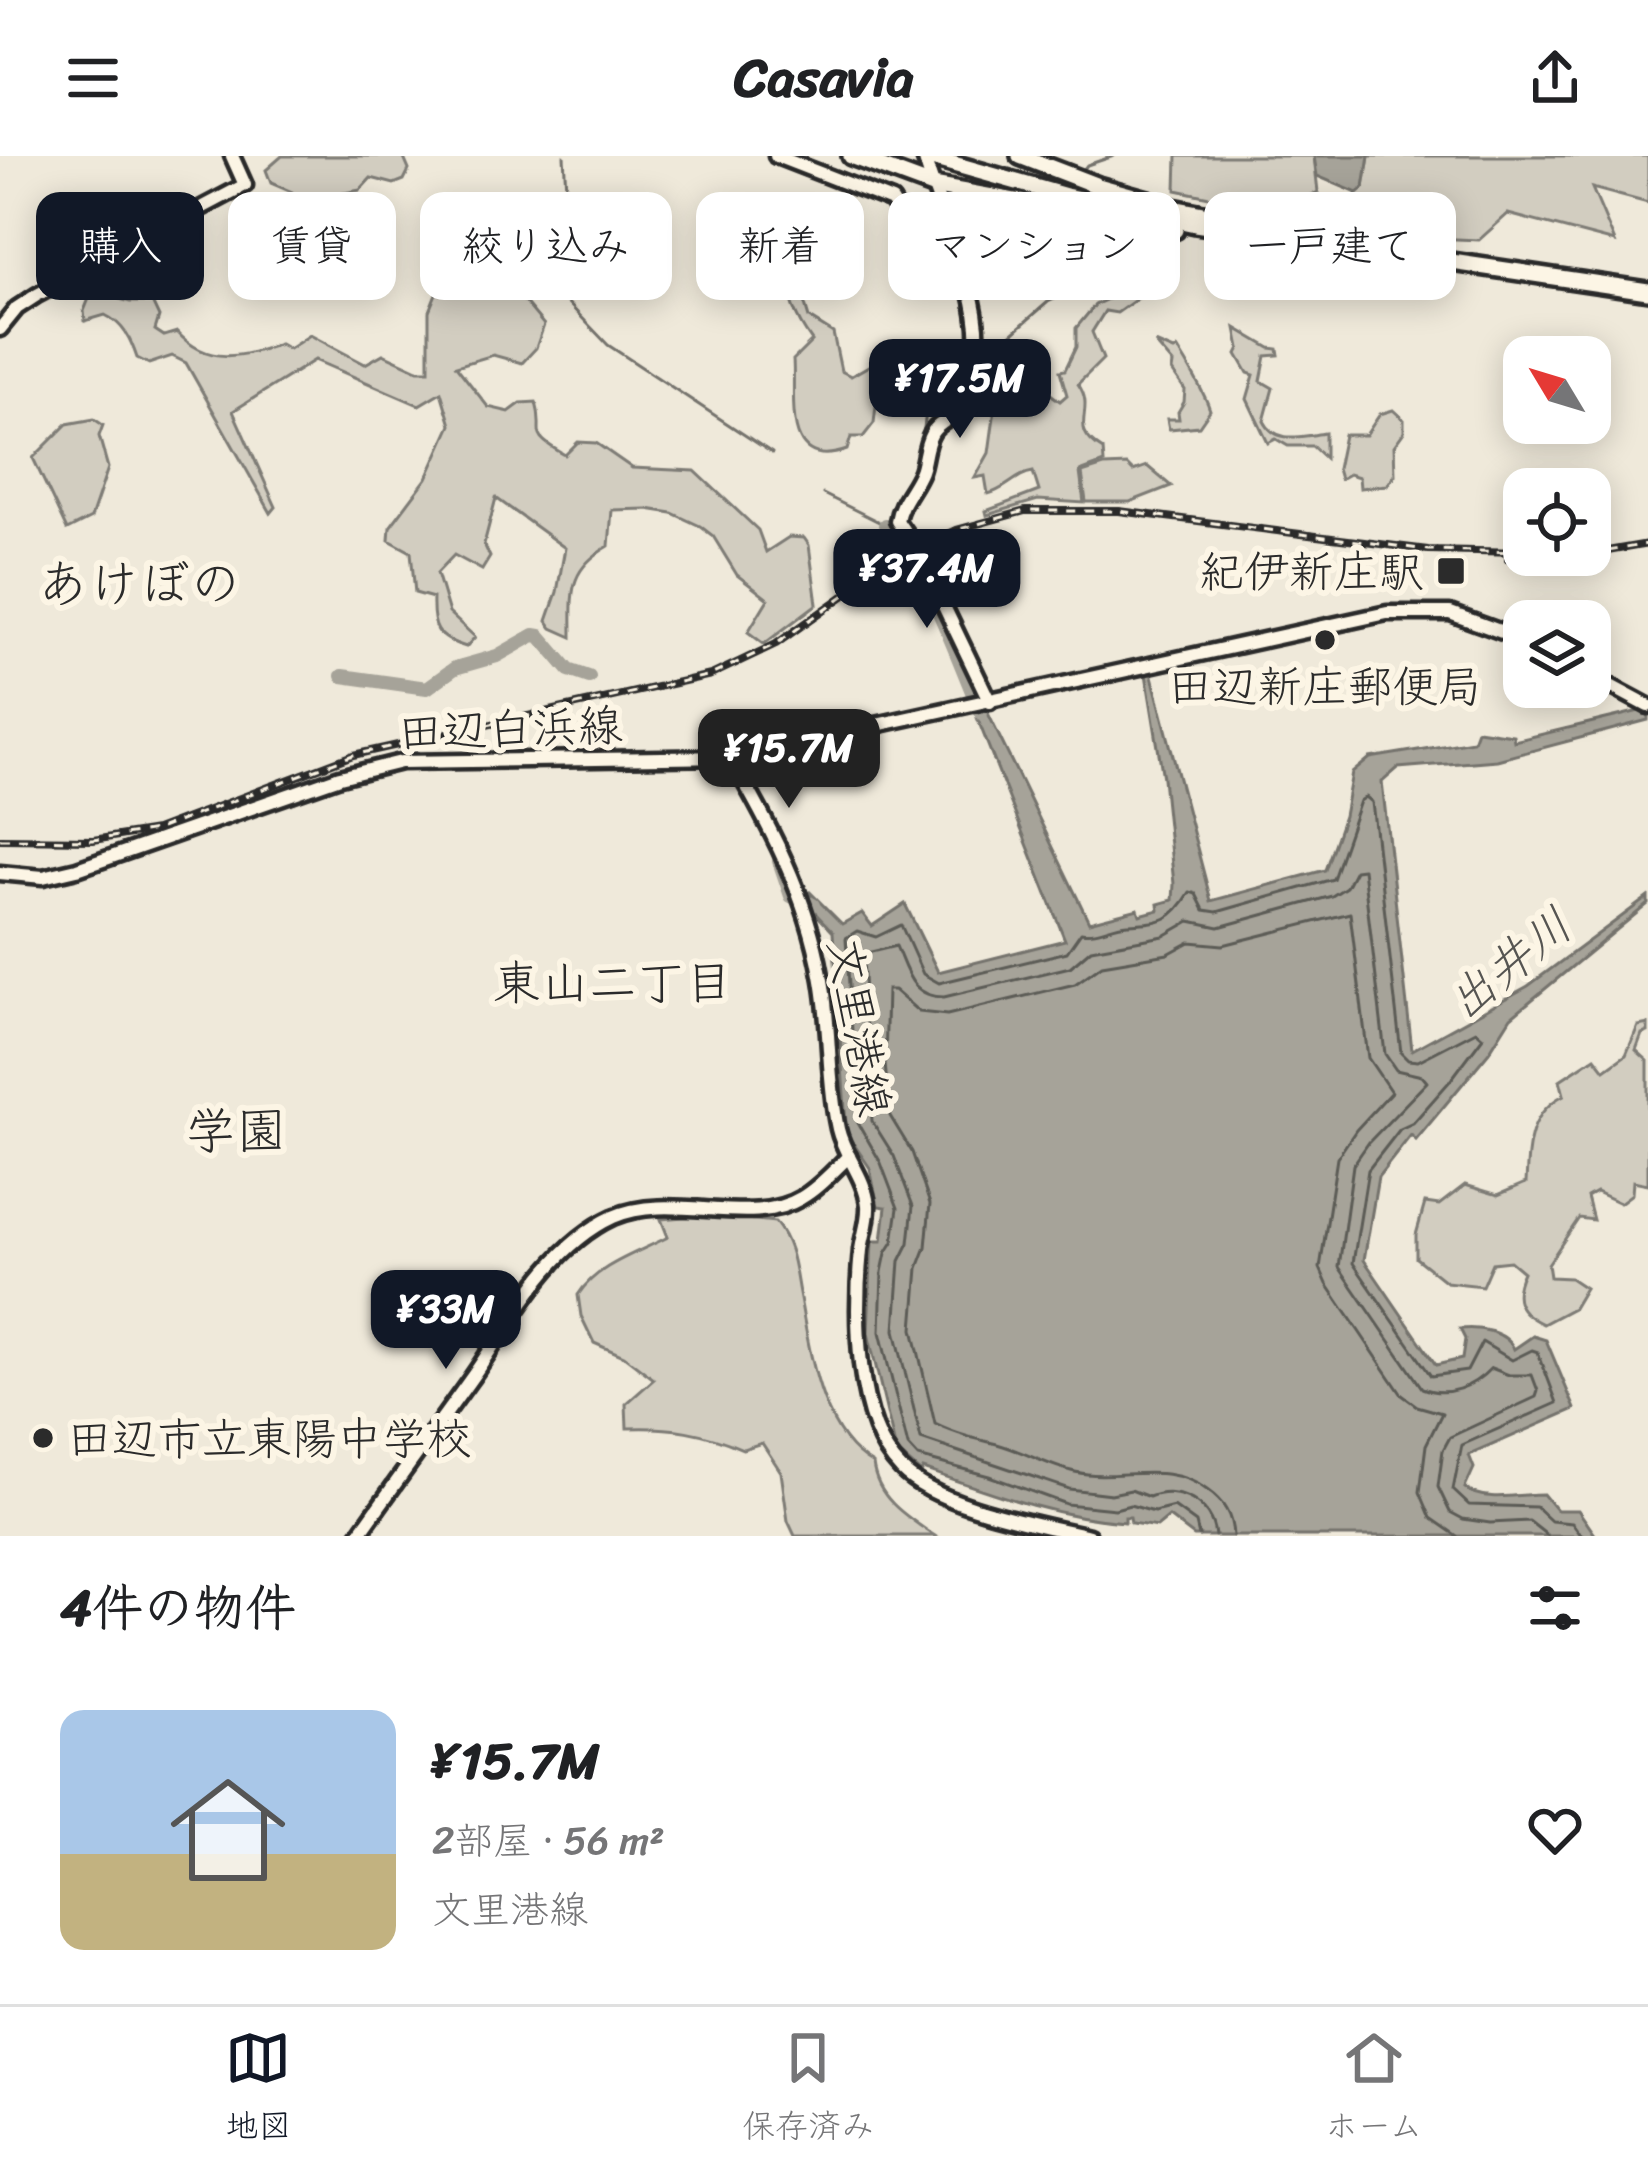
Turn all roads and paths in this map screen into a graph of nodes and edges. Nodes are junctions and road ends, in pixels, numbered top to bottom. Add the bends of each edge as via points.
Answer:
1 (232, 156) edge
2 (776, 156) edge
3 (851, 156) edge
4 (926, 156) edge
5 (961, 156) edge
6 (1020, 156) edge
7 (932, 186) junction
8 (934, 192) edge
9 (888, 199) edge
10 (1203, 215) junction
11 (1204, 225) edge
12 (1204, 233) edge
13 (1456, 263) edge
14 (1648, 281) edge
15 (1648, 291) edge
16 (972, 300) edge
17 (0, 329) edge
18 (1503, 632) edge
19 (1611, 686) edge
20 (988, 702) junction
21 (1648, 706) edge
22 (730, 757) junction
23 (0, 873) edge
24 (849, 1156) junction
25 (358, 1536) edge
26 (1089, 1536) edge

1 - 17 main road via 245,184 37,295
2 - 9 main road
3 - 7 highway
4 - 7 main road
4 - 11 highway
5 - 10 highway
6 - 10 highway
7 - 8 main road
7 - 12 highway
10 - 14 highway
13 - 15 highway
16 - 20 main road via 979,350 960,411 931,433 897,521
18 - 20 main road, 田辺白浜線 via 1450,613 1387,613
19 - 21 main road
20 - 22 main road, 田辺白浜線
22 - 23 main road, 田辺白浜線 via 401,762 77,869 43,877
22 - 24 main road, 文里港線 via 796,886 821,972 836,1114
24 - 25 main road via 815,1189 772,1209 637,1209 584,1236 545,1274
24 - 26 main road, 文里港線 via 868,1209 858,1338 874,1421 890,1456 941,1494

